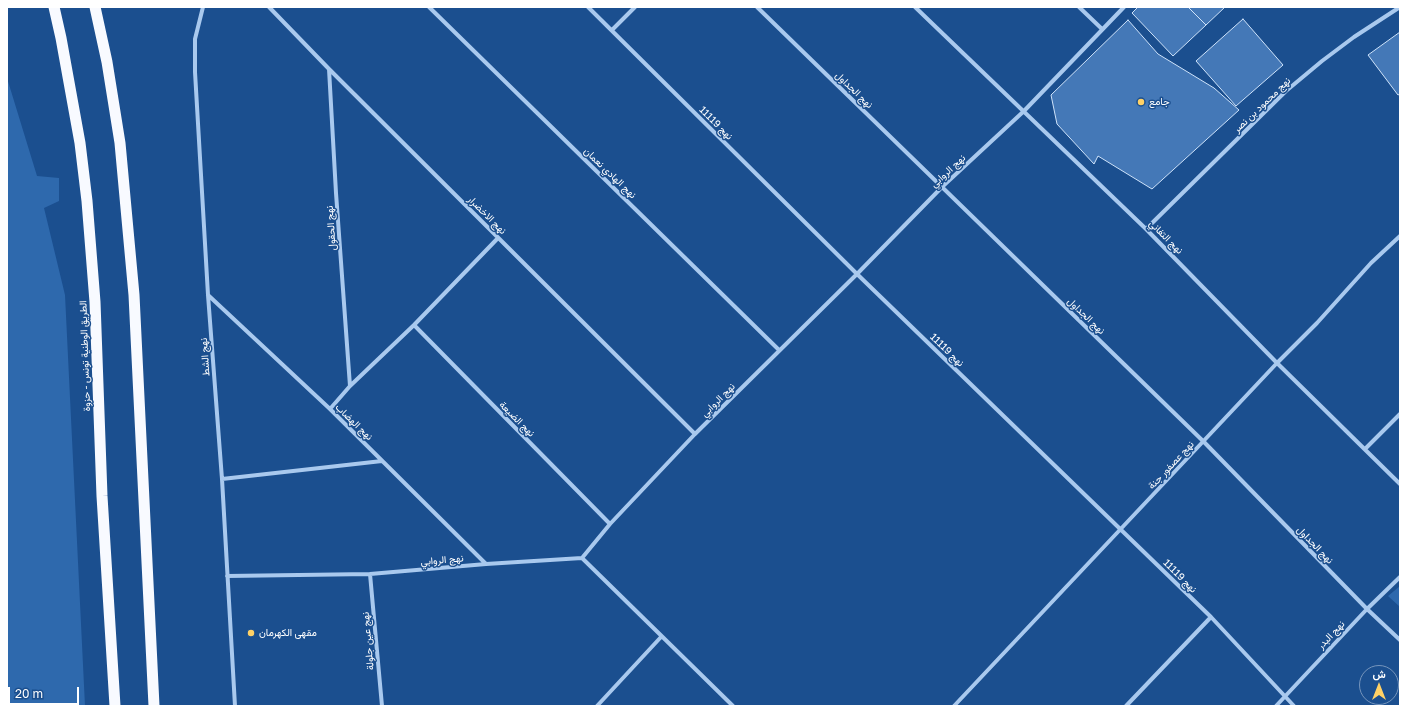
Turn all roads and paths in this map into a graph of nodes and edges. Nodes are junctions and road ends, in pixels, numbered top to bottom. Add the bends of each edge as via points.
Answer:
1 (54, 7) edge
2 (95, 7) edge
3 (204, 7) edge
4 (269, 7) edge
5 (429, 7) edge
6 (588, 7) edge
7 (635, 7) edge
8 (757, 7) edge
9 (915, 7) edge
10 (1079, 7) edge
11 (1124, 7) edge
12 (1400, 7) edge
13 (1102, 29) junction
14 (612, 30) junction
15 (329, 69) junction
16 (1024, 112) junction
17 (942, 187) junction
18 (1146, 229) junction
19 (1400, 236) edge
20 (498, 238) junction
21 (857, 274) junction
22 (208, 294) junction
23 (414, 325) junction
24 (779, 350) junction
25 (1278, 363) junction
26 (350, 386) junction
27 (330, 410) junction
28 (1400, 414) edge
29 (696, 434) junction
30 (1204, 442) junction
31 (1365, 449) junction
32 (382, 461) junction
33 (222, 479) junction
34 (1400, 484) edge
35 (610, 524) junction
36 (1121, 529) junction
37 (582, 558) junction
38 (486, 564) junction
39 (370, 574) junction
40 (227, 576) junction
41 (1400, 577) edge
42 (1367, 609) junction
43 (1211, 617) junction
44 (661, 637) junction
45 (1400, 640) edge
46 (1284, 697) junction
47 (115, 706) edge
48 (154, 706) edge
49 (235, 706) edge
50 (382, 706) edge
51 (597, 706) edge
52 (733, 706) edge
53 (954, 706) edge
54 (1126, 706) edge
55 (1276, 706) edge
56 (1294, 706) edge

1 - 47 highway, الطريق الوطنية تونس - حزوة via 62,38 80,143 95,302 102,496
2 - 48 highway via 120,143 134,294
3 - 22 street, نهج الشط via 195,39 194,58
4 - 15 street, نهج الاخضرار
5 - 24 street, نهج الهادي نعمان
6 - 14 street, نهج 11119
7 - 14 street
8 - 17 street, نهج الجداول
9 - 16 street, نهج التفاني
10 - 13 street
11 - 13 street, نهج الروابي
12 - 18 street, نهج محمود بن نصر via 1354,37 1286,91
13 - 16 street, نهج الروابي
14 - 21 street, نهج 11119
15 - 20 street, نهج الاخضرار
15 - 26 street, نهج الحقول
16 - 17 street, نهج الروابي
16 - 18 street, نهج التفاني
17 - 21 street, نهج الروابي
17 - 30 street, نهج الجداول
18 - 25 street, نهج التفاني
19 - 25 street, نهج عصفور جنة via 1371,263
20 - 23 street
20 - 29 street, نهج الاخضرار
21 - 24 street, نهج الروابي
21 - 36 street, نهج 11119
22 - 27 street, نهج الهضاب
22 - 33 street, نهج الشط
23 - 26 street
23 - 35 street, نهج الضيعة
24 - 29 street, نهج الروابي
25 - 30 street, نهج عصفور جنة
25 - 31 street, نهج التفاني
26 - 27 street
27 - 32 street, نهج الهضاب
28 - 31 street
29 - 35 street, نهج الروابي
30 - 36 street, نهج عصفور جنة
30 - 42 street, نهج الجداول
31 - 34 street, نهج التفاني
32 - 33 street
32 - 38 street, نهج الهضاب
33 - 40 street, نهج الشط
35 - 37 street, نهج الروابي
36 - 43 street, نهج 11119
36 - 53 street, نهج عصفور جنة
37 - 38 street, نهج الروابي
37 - 44 street
38 - 39 street, نهج الروابي
39 - 40 street, نهج الروابي
39 - 50 street, نهج عين جلولة
40 - 49 street, نهج الشط
41 - 42 street, نهج البدر
42 - 45 street, نهج الجداول
42 - 46 street, نهج البدر
43 - 46 street, نهج 11119
43 - 54 street
44 - 51 street
44 - 52 street
46 - 55 street, نهج البدر
46 - 56 street, نهج 11119

